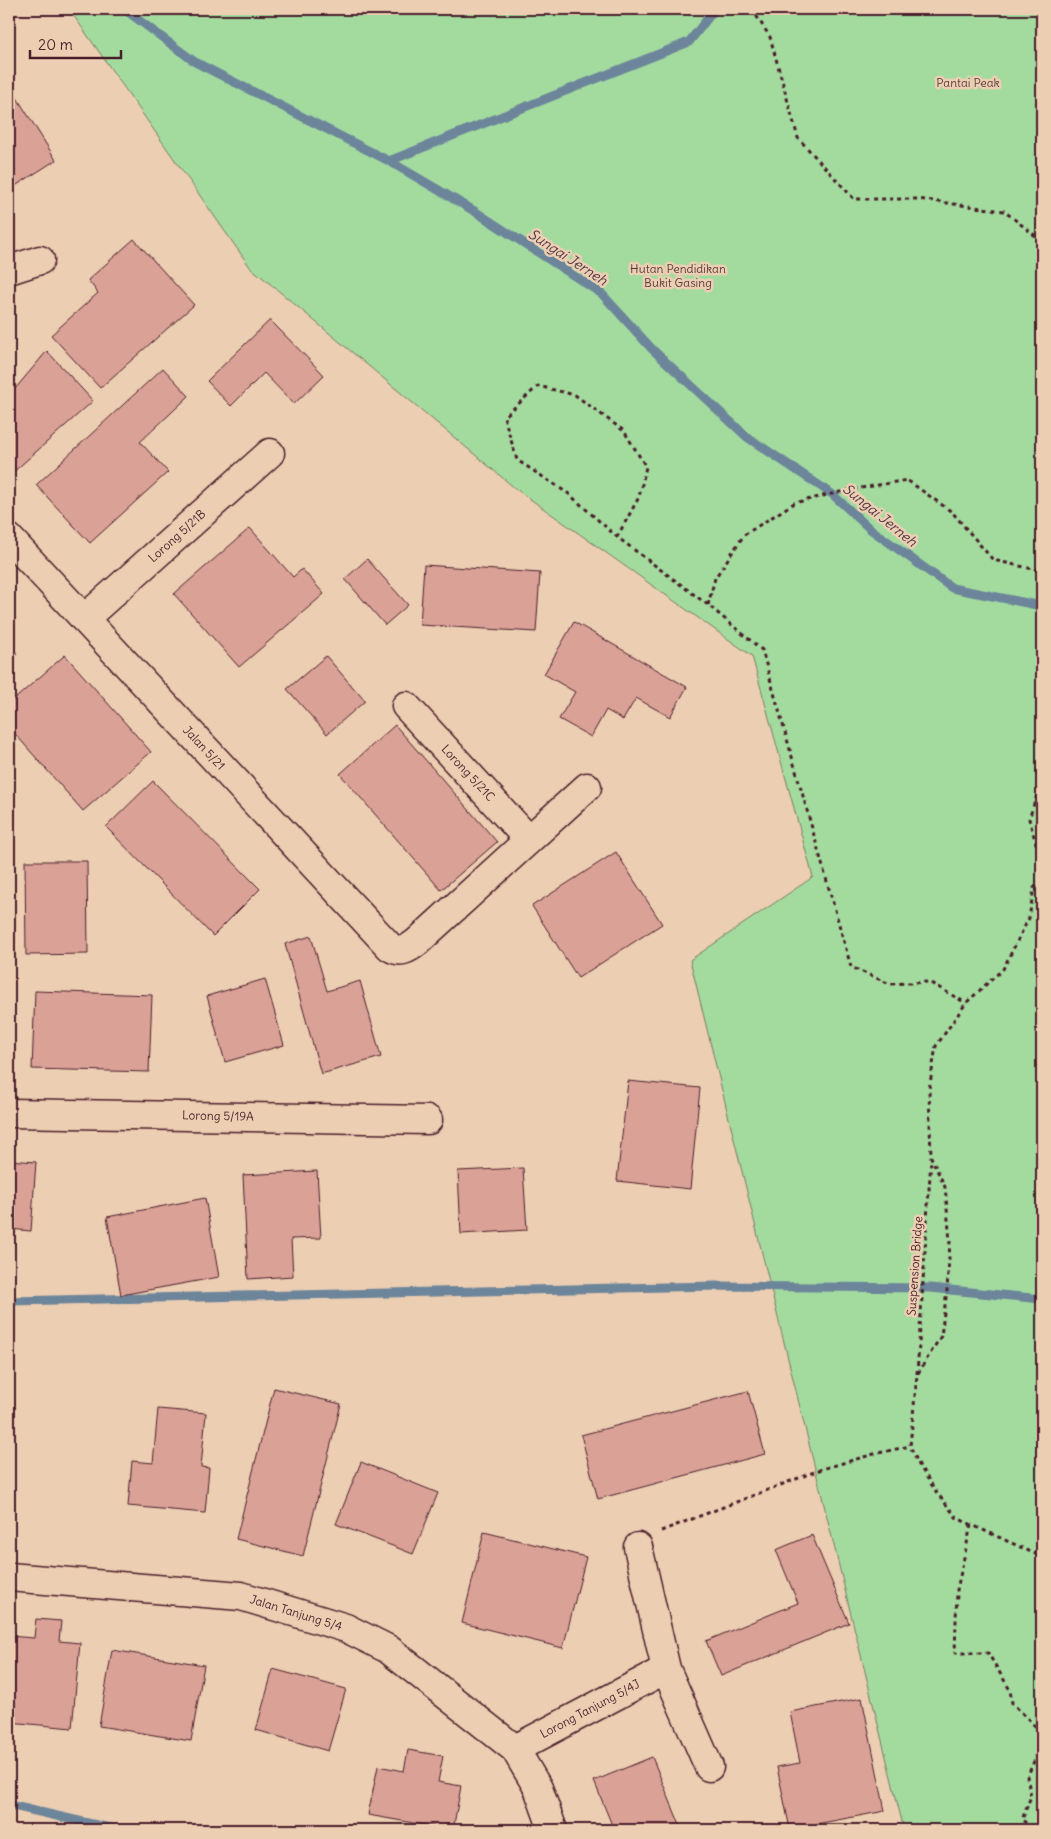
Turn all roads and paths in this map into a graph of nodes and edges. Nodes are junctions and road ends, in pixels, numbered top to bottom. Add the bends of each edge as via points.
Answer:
1 (752, 9) edge
2 (1042, 241) edge
3 (40, 260) dead end
4 (9, 270) edge
5 (270, 453) dead end
6 (617, 537) junction
7 (9, 538) edge
8 (1042, 571) edge
9 (708, 605) junction
10 (84, 619) junction
11 (406, 706) dead end
12 (1042, 780) edge
13 (587, 787) dead end
14 (529, 840) junction
15 (1042, 864) edge
16 (1042, 880) edge
17 (966, 1003) junction
18 (9, 1113) edge
19 (428, 1120) dead end
20 (931, 1157) junction
21 (917, 1375) junction
22 (910, 1446) junction
23 (971, 1525) junction
24 (638, 1547) joint
25 (1042, 1557) edge
26 (9, 1577) edge
27 (666, 1669) junction
28 (515, 1749) junction
29 (710, 1767) dead end
30 (553, 1830) edge
31 (1036, 1830) edge

1 - 2 path via 770,37 798,138 854,199 918,199 1004,211
3 - 4 street
5 - 10 street, Lorong 5/21B
6 - 6 path via 569,494 517,460 504,417 538,386 574,395 624,431 646,466 640,497
6 - 9 path
7 - 10 street, Jalan 5/21
8 - 9 path via 993,560 952,512 907,480 794,503 744,535 716,578
9 - 17 path via 762,650 850,967 890,984 929,982
10 - 14 street, Jalan 5/21 via 396,951 403,951 417,942
11 - 14 street, Lorong 5/21C
12 - 15 path via 1029,819
13 - 14 street
16 - 17 path, Suspension Bridge via 1034,888 1029,918 1003,969
17 - 20 path, Suspension Bridge via 936,1046 929,1090
18 - 19 street, Lorong 5/19A
20 - 21 path, Suspension Bridge
20 - 21 path via 945,1187 950,1251 941,1336
21 - 22 path, Suspension Bridge
22 - 23 path via 937,1493 957,1518
22 - 24 path via 822,1469 664,1528
23 - 25 path
23 - 31 path via 957,1590 955,1653 988,1653 1010,1690 1012,1703 1036,1727 1040,1748 1027,1777 1031,1796 1022,1820
24 - 27 street
26 - 28 street, Jalan Tanjung 5/4 via 241,1596 346,1628 388,1649
27 - 28 street, Lorong Tanjung 5/4J
27 - 29 street
28 - 30 street, Jalan Tanjung 5/4 via 538,1788

